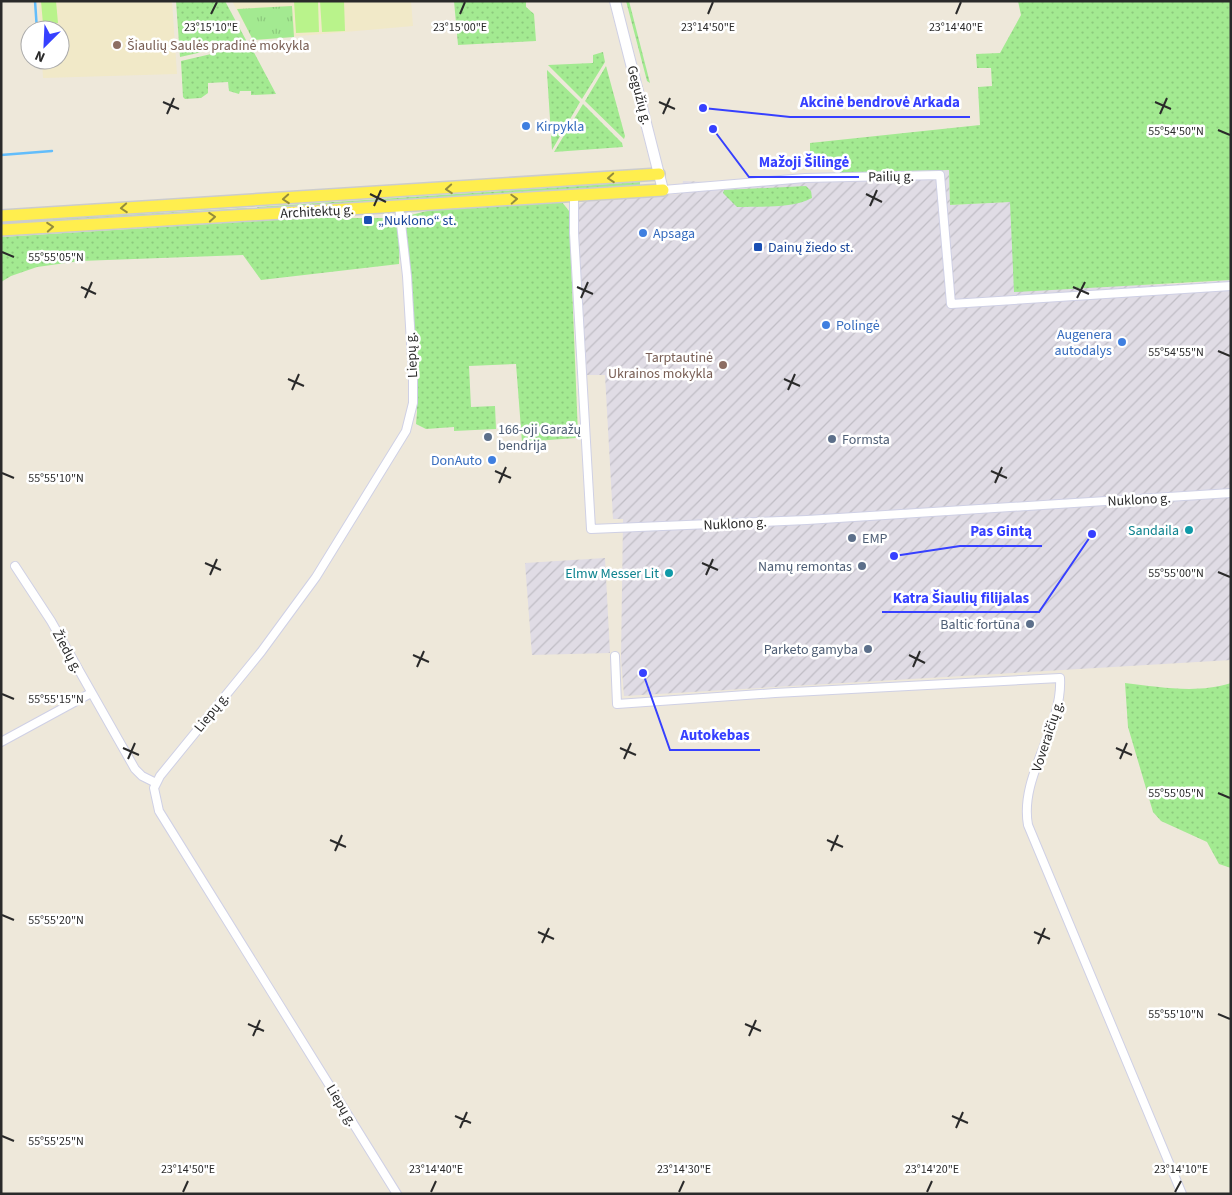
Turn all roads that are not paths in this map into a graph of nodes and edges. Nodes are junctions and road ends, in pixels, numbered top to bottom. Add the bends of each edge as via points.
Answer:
1 (615, 1) edge
2 (659, 174) junction
3 (663, 190) junction
4 (574, 196) junction
5 (249, 201) junction
6 (399, 206) junction
7 (250, 215) junction
8 (1, 216) edge
9 (1, 230) edge
10 (1231, 286) edge
11 (1231, 493) edge
12 (15, 566) dead end
13 (616, 656) dead end
14 (91, 693) junction
15 (1, 742) edge
16 (156, 783) junction
17 (397, 1194) edge
18 (1182, 1194) edge

1 - 2 main road, Gegužių g.
2 - 3 main road, Gegužių g.
2 -> 5 main road, Architektų g.
3 - 4 main road, Architektų g.
3 - 10 street, Pailių g. via 805,178 940,175 951,304
6 -> 4 main road, Architektų g.
4 - 11 street, Nuklono g. via 591,529 807,520
5 - 7 main road
5 -> 8 main road, Architektų g.
6 - 7 main road, Architektų g.
6 - 16 street, Liepų g. via 407,276 413,403 406,431 310,585
9 -> 7 main road, Architektų g.
12 - 14 street, Žiedų g. via 56,629
13 - 18 street, Voveraičių g. via 617,704 775,692 1060,678 1059,705 1027,803 1028,825
14 - 15 street
14 - 16 street, Žiedų g. via 135,768
16 - 17 street, Liepų g. via 154,796 159,811

